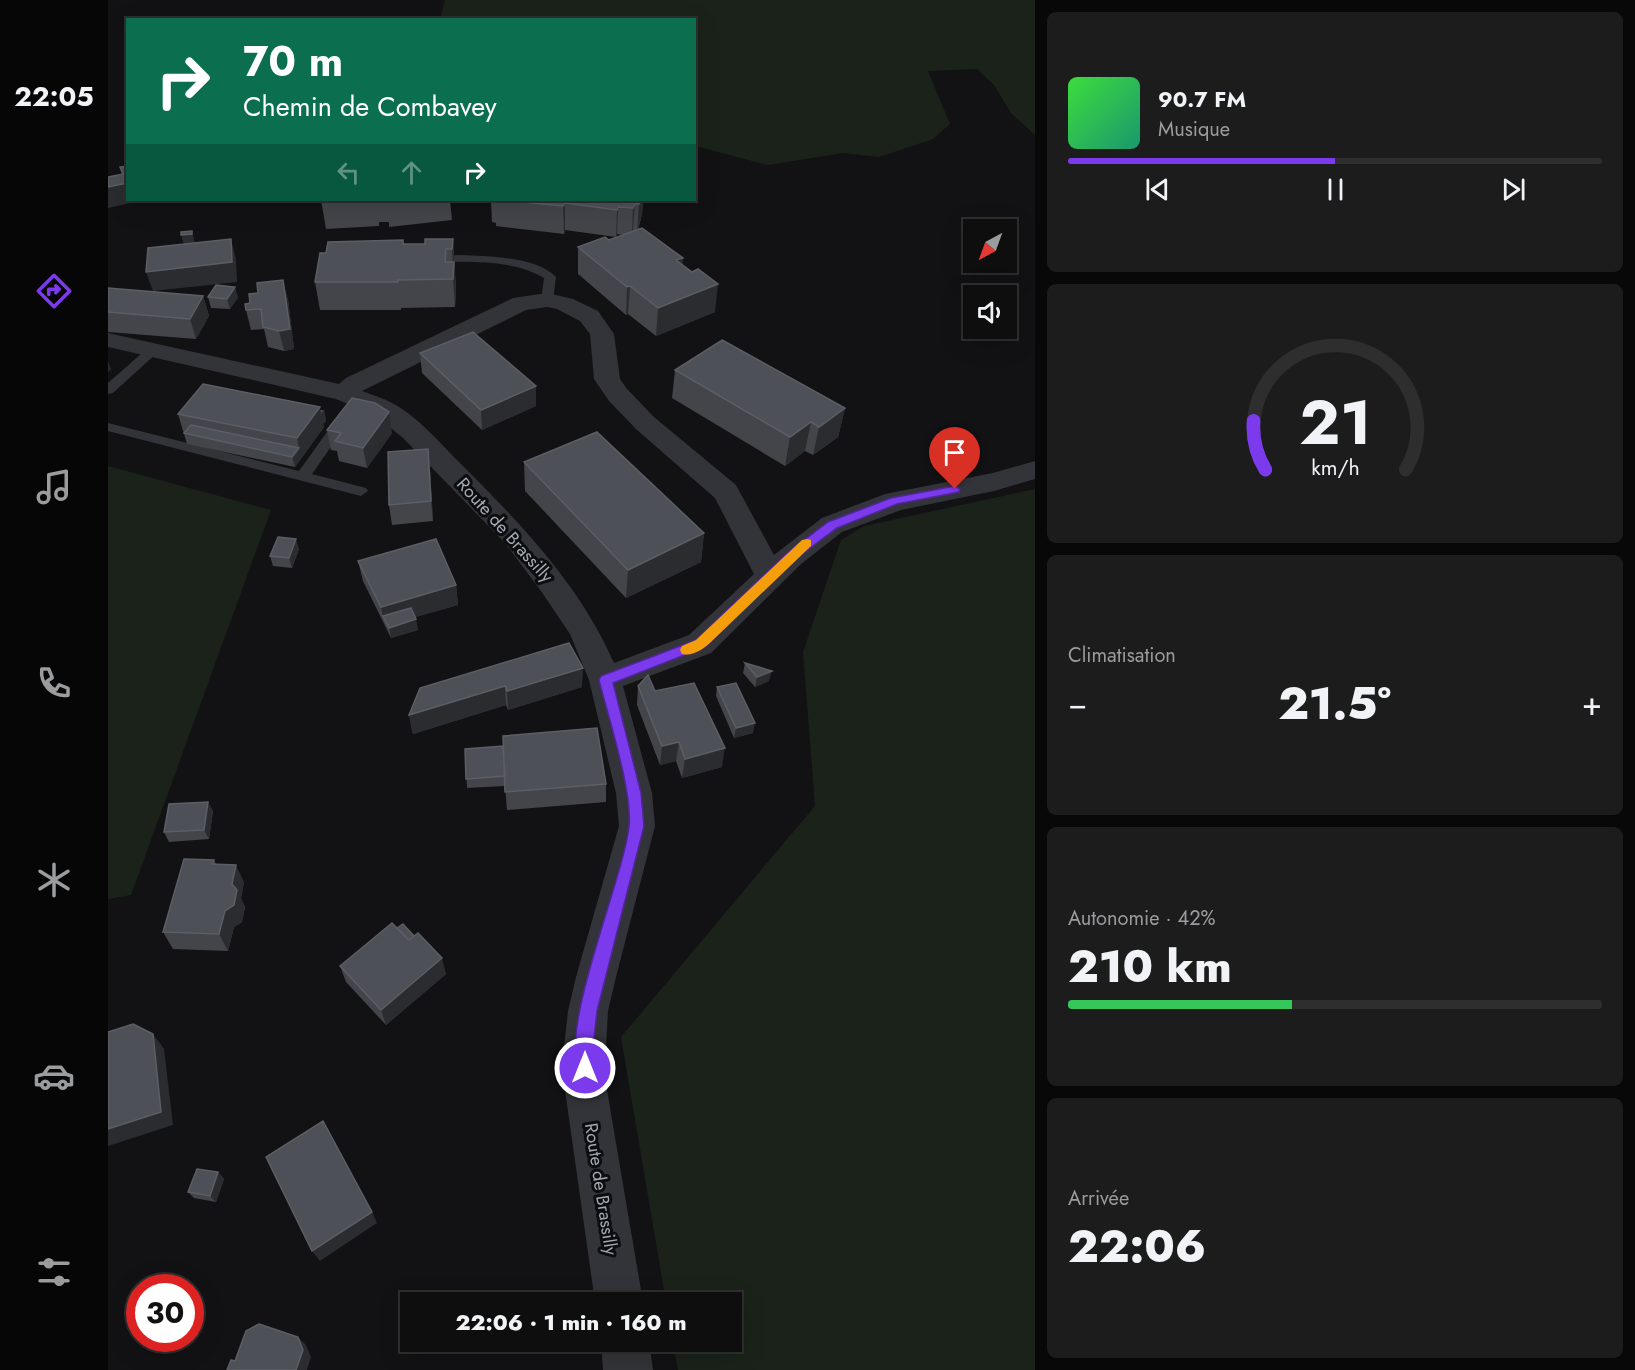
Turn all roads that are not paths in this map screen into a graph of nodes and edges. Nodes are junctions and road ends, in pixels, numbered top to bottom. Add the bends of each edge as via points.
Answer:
1 (424, 259) edge
2 (547, 300) junction
3 (108, 340) edge
4 (154, 349) junction
5 (108, 390) edge
6 (351, 396) junction
7 (108, 428) edge
8 (1035, 470) edge
9 (303, 476) junction
10 (361, 491) dead end
11 (770, 576) junction
12 (605, 680) junction
13 (617, 1292) edge
14 (626, 1352) edge
15 (628, 1370) edge

1 - 2 lane via 468,258 534,267 550,277
2 - 6 street via 521,303 365,379
2 - 11 street via 590,316 602,334 607,379 612,387 645,423 726,492
3 - 4 street, Route de Brassilly
4 - 5 lane
4 - 6 street, Route de Brassilly
6 - 9 lane
6 - 12 street, Route de Brassilly via 384,409 413,432 515,537 584,631
7 - 9 lane
8 - 11 street via 895,501 854,515 813,538
9 - 10 lane
11 - 12 street via 700,644
12 - 13 street, Route de Brassilly via 634,793 637,826 588,1011 585,1047 586,1090
14 - 15 street

